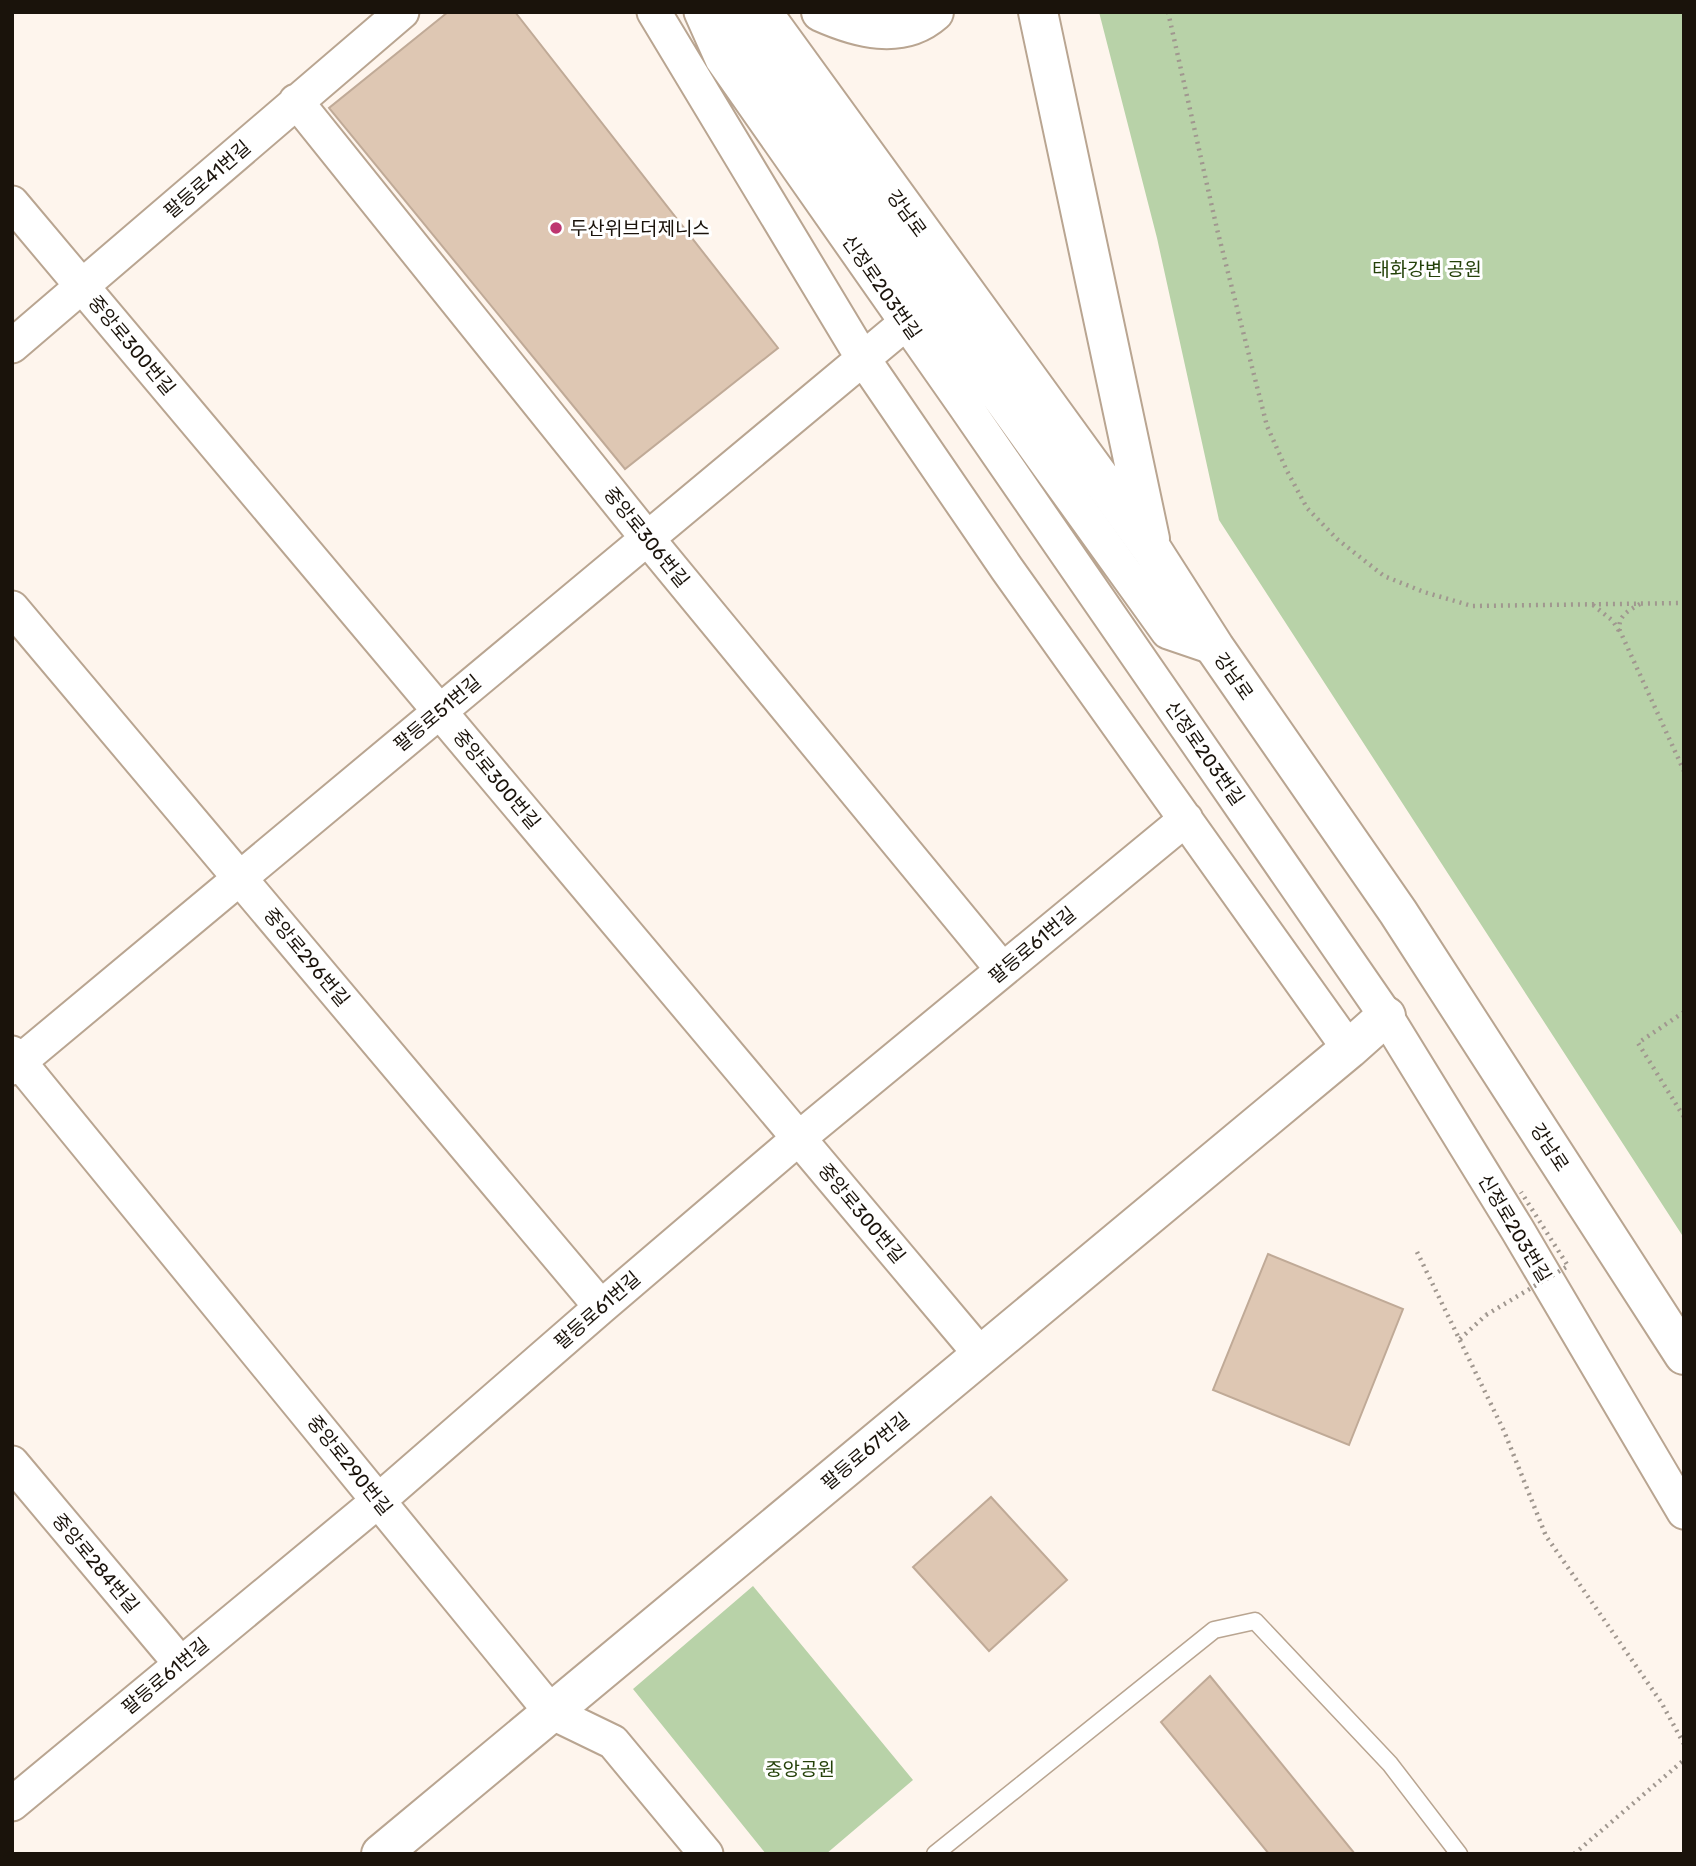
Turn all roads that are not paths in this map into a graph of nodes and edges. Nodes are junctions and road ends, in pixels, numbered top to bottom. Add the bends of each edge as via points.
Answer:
1 (402, 12) edge
2 (654, 12) edge
3 (701, 12) edge
4 (722, 12) edge
5 (762, 12) edge
6 (821, 12) edge
7 (934, 12) edge
8 (1038, 12) edge
9 (296, 101) junction
10 (12, 203) edge
11 (82, 286) junction
12 (906, 322) junction
13 (12, 346) edge
14 (862, 357) junction
15 (647, 538) junction
16 (1153, 551) junction
17 (12, 608) edge
18 (1215, 648) junction
19 (439, 711) junction
20 (1186, 819) junction
21 (240, 877) junction
22 (1002, 969) junction
23 (1386, 1016) junction
24 (1349, 1048) junction
25 (15, 1061) edge
26 (799, 1138) junction
27 (601, 1307) junction
28 (981, 1355) junction
29 (1684, 1355) edge
30 (12, 1464) edge
31 (378, 1501) junction
32 (1684, 1511) edge
33 (180, 1663) junction
34 (551, 1712) junction
35 (12, 1804) edge
36 (381, 1854) edge
37 (706, 1854) edge
38 (935, 1854) edge
39 (1458, 1854) edge

1 - 9 street, 팔등로41번길
2 - 14 street
3 - 12 street, 신정로203번길 via 722,60
4 - 18 street via 1168,632
5 - 16 main road, 강남로
6 - 7 main road via 848,24 888,31 925,21
8 - 16 main road
9 - 11 street, 팔등로41번길
9 - 15 street, 중앙로306번길
10 - 11 street, 중앙로300번길
11 - 13 street, 팔등로41번길
11 - 19 street, 중앙로300번길
12 - 14 street, 팔등로51번길
12 - 23 street, 신정로203번길
14 - 15 street, 팔등로51번길
14 - 20 street
15 - 19 street, 팔등로51번길
15 - 22 street, 중앙로306번길
16 - 18 main road, 강남로
17 - 21 street, 중앙로296번길
18 - 29 main road, 강남로 via 1398,912
19 - 21 street, 팔등로51번길
19 - 26 street, 중앙로300번길
20 - 22 street, 팔등로61번길
20 - 24 street
21 - 25 street, 팔등로51번길
21 - 27 street, 중앙로296번길
22 - 26 street, 팔등로61번길
23 - 24 main road, 팔등로67번길
23 - 32 street, 신정로203번길
24 - 28 main road, 팔등로67번길
25 - 31 street, 중앙로290번길
26 - 27 street, 팔등로61번길
26 - 28 street, 중앙로300번길
27 - 31 street, 팔등로61번길
28 - 34 main road, 팔등로67번길
30 - 33 street, 중앙로284번길
31 - 33 street, 팔등로61번길
31 - 34 street, 중앙로290번길
33 - 35 street, 팔등로61번길
34 - 36 main road, 팔등로67번길
34 - 37 street, 중앙로290번길 via 613,1742
38 - 39 lane via 1214,1630 1255,1621 1390,1764

